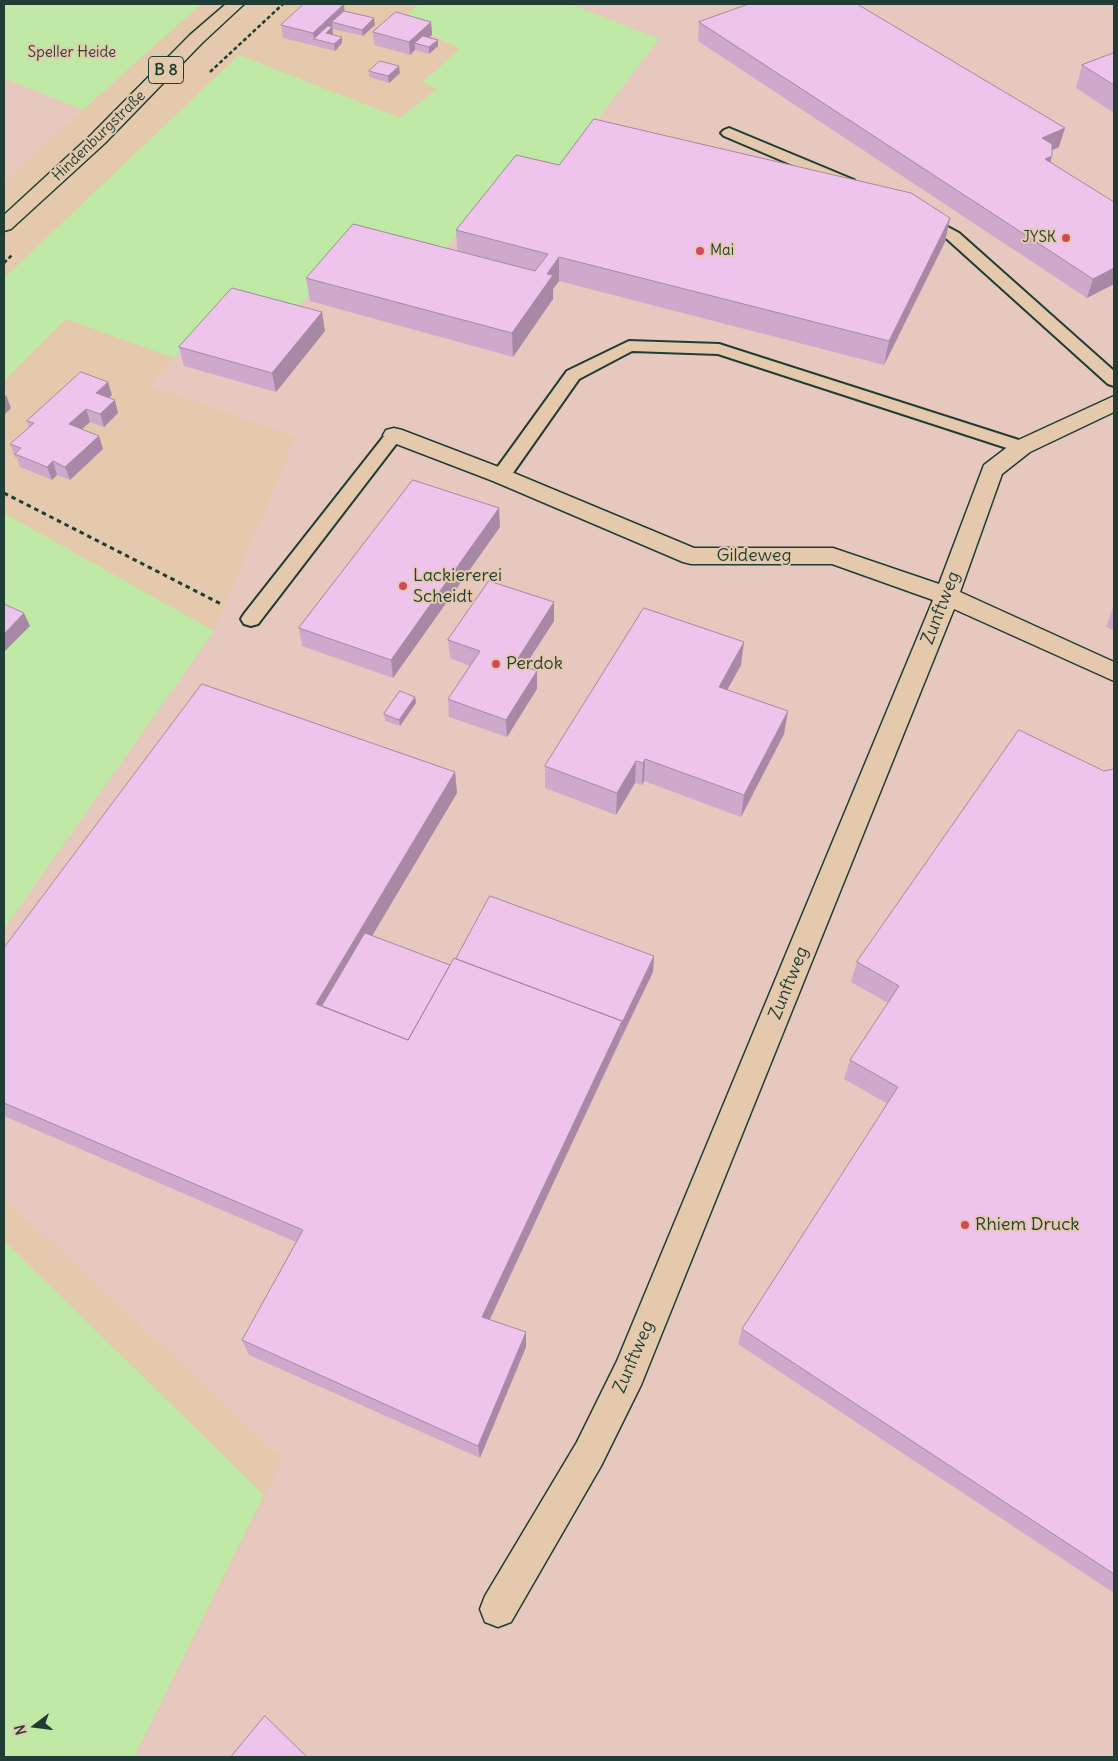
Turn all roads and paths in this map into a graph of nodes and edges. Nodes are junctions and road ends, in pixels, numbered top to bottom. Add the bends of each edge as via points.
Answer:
1 (236, 4) edge
2 (729, 133) dead end
3 (862, 190) edge
4 (906, 209) edge
5 (4, 225) edge
6 (1114, 380) edge
7 (1114, 403) edge
8 (394, 435) joint
9 (1022, 447) junction
10 (501, 476) junction
11 (4, 493) edge
12 (947, 596) junction
13 (251, 619) joint
14 (1114, 672) edge
15 (498, 1609) dead end

1 - 5 street, Hindenburgstraße / B 8 via 196,39 98,139
2 - 3 lane
4 - 6 lane via 954,236
7 - 9 street, Zunftweg
8 - 10 street, Gildeweg
8 - 13 lane
9 - 10 lane via 719,350 629,346 573,375
9 - 12 street, Zunftweg via 992,470
10 - 12 street, Gildeweg via 691,556 833,556
11 - 13 path
12 - 14 street, Gildeweg
12 - 15 street, Zunftweg via 629,1372 589,1454

